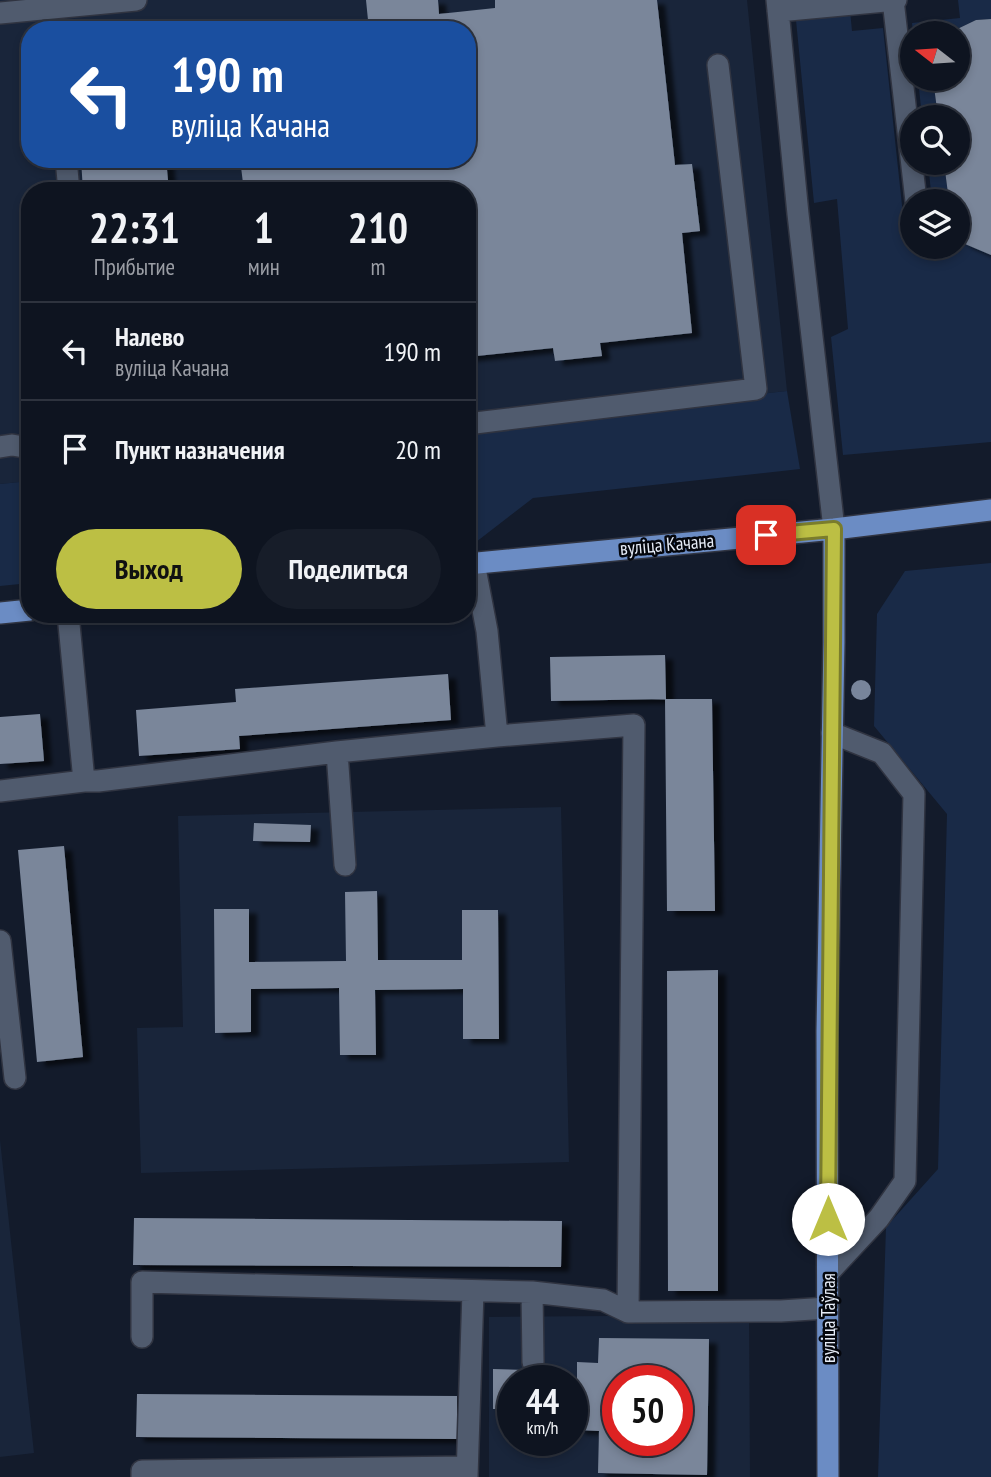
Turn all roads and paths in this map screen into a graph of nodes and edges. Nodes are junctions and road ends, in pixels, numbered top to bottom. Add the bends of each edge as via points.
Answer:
1 (136, 0) edge
2 (895, 0) edge
3 (870, 1) edge
4 (71, 3) edge
5 (778, 6) edge
6 (6, 8) edge
7 (718, 65) dead end
8 (915, 189) edge
9 (476, 423) edge
10 (0, 447) edge
11 (21, 447) edge
12 (991, 510) edge
13 (834, 529) junction
14 (476, 563) edge
15 (476, 588) edge
16 (21, 611) edge
17 (0, 613) edge
18 (69, 623) edge
19 (832, 733) junction
20 (497, 736) junction
21 (337, 752) junction
22 (84, 781) junction
23 (0, 791) edge
24 (345, 864) dead end
25 (0, 942) edge
26 (15, 1078) dead end
27 (828, 1273) junction
28 (473, 1291) junction
29 (532, 1292) junction
30 (828, 1308) junction
31 (628, 1312) junction
32 (142, 1337) dead end
33 (533, 1362) dead end
34 (467, 1472) edge
35 (142, 1477) edge
36 (828, 1477) edge

1 - 4 lane
2 - 3 lane
2 - 8 lane
3 - 5 lane
4 - 6 lane
5 - 13 lane
7 - 9 lane via 756,389
10 - 11 lane
12 - 13 main road, вуліца Качана
13 - 14 main road, вуліца Качана
13 - 19 main road, вуліца Таўлая
15 - 20 lane via 487,631
16 - 17 main road
18 - 22 lane
19 - 27 main road, вуліца Таўлая
19 - 27 lane via 881,753 914,794 905,1181 879,1218
20 - 21 lane
20 - 31 lane via 634,724
21 - 22 lane
21 - 24 lane
22 - 23 lane
25 - 26 lane
27 - 30 main road, вуліца Таўлая
28 - 29 lane
28 - 32 lane via 142,1282
28 - 34 lane
29 - 31 lane via 603,1300
29 - 33 lane
30 - 31 lane
30 - 36 main road, вуліца Таўлая
34 - 35 lane via 142,1471

